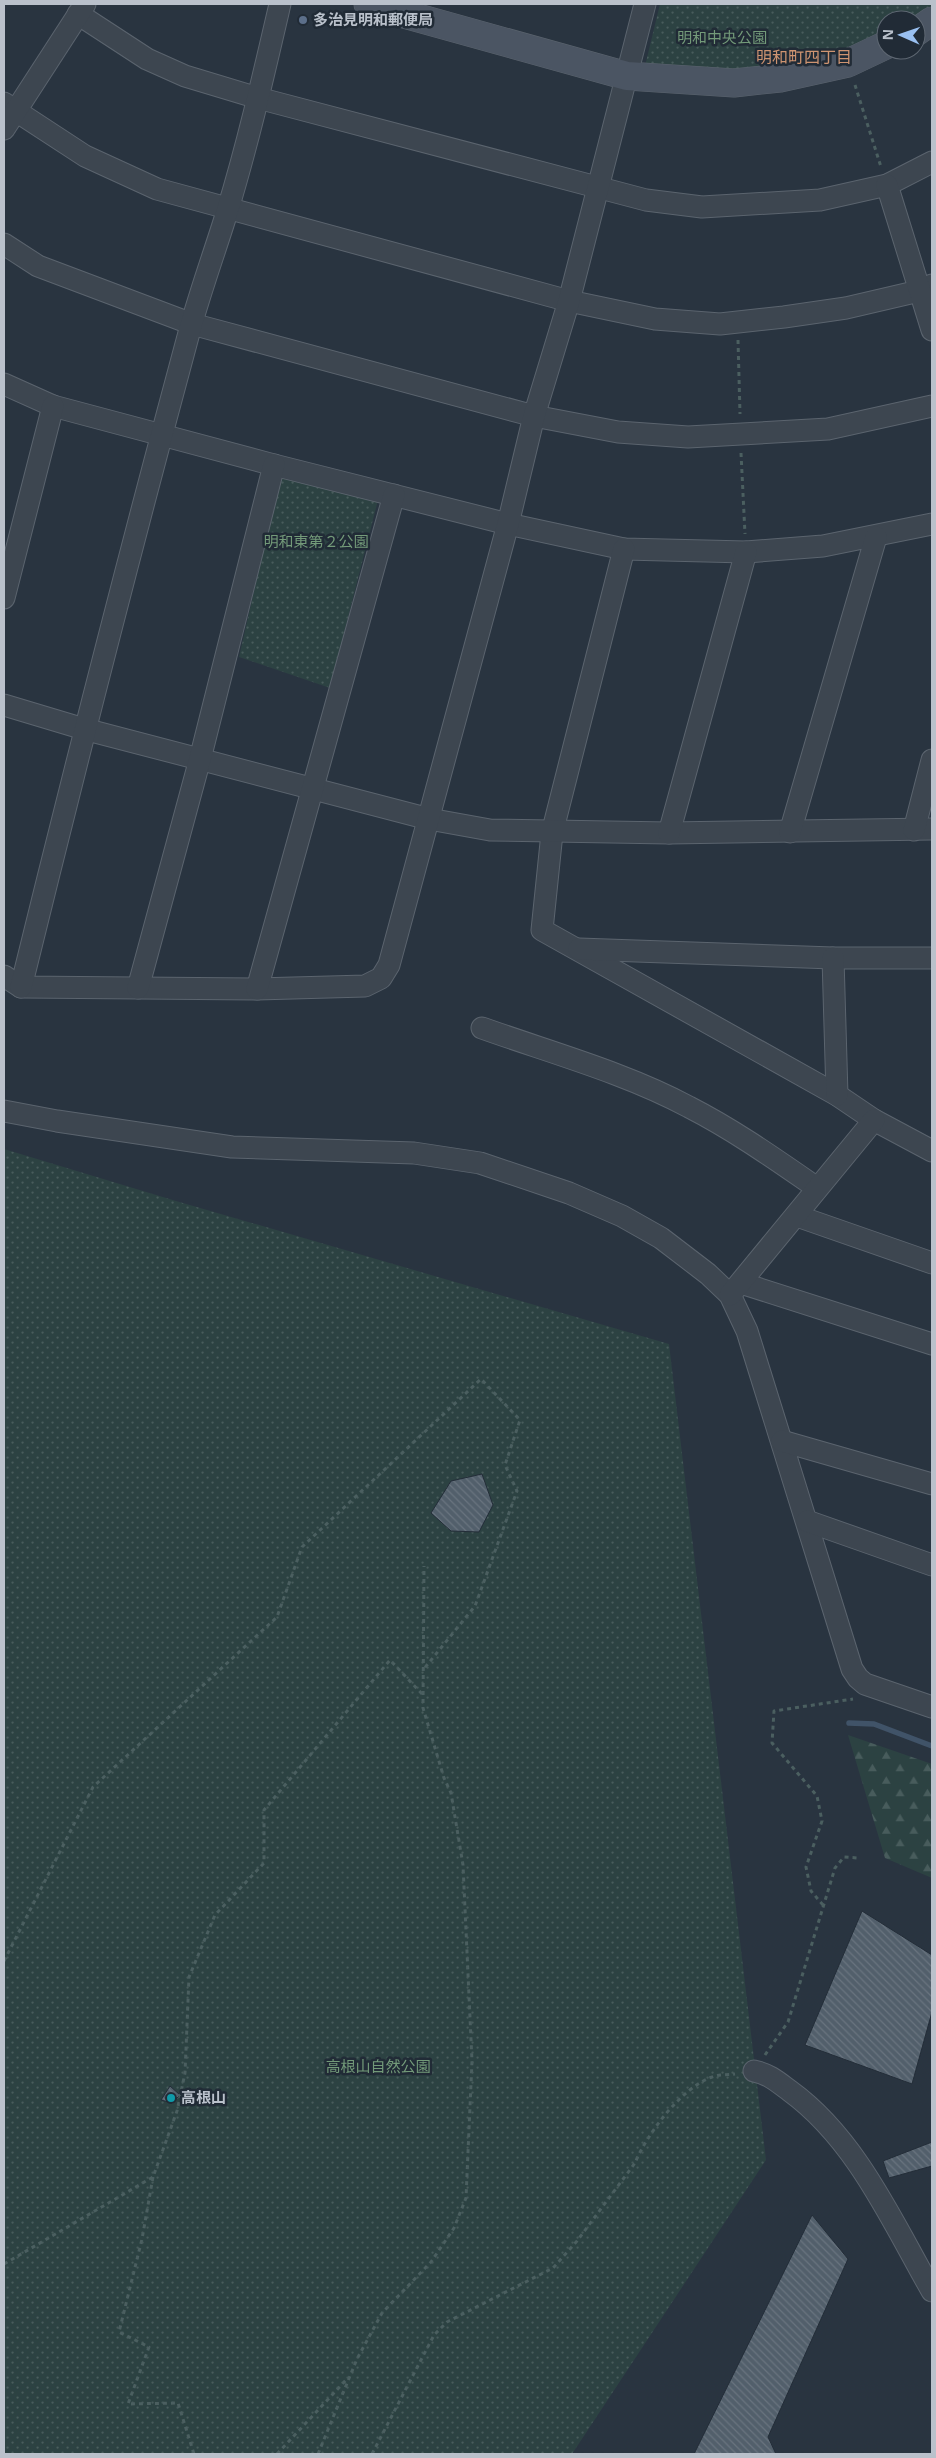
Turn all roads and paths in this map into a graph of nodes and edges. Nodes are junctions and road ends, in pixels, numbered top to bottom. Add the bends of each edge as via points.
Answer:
1 (280, 4) edge
2 (368, 4) edge
3 (646, 4) edge
4 (82, 9) edge
5 (876, 49) edge
6 (848, 62) junction
7 (627, 76) junction
8 (258, 98) junction
9 (10, 107) edge
10 (4, 129) edge
11 (932, 162) edge
12 (887, 185) junction
13 (598, 186) junction
14 (228, 210) junction
15 (4, 244) edge
16 (926, 288) edge
17 (569, 301) junction
18 (192, 324) junction
19 (932, 330) edge
20 (4, 384) edge
21 (53, 406) junction
22 (932, 406) edge
23 (534, 416) junction
24 (162, 434) junction
25 (274, 466) junction
26 (394, 495) junction
27 (508, 524) junction
28 (932, 524) edge
29 (876, 536) junction
30 (624, 549) junction
31 (746, 552) junction
32 (4, 598) edge
33 (4, 705) edge
34 (84, 729) junction
35 (200, 759) junction
36 (932, 760) edge
37 (314, 790) junction
38 (428, 819) junction
39 (923, 830) edge
40 (790, 832) junction
41 (552, 833) junction
42 (669, 833) junction
43 (576, 949) junction
44 (833, 958) junction
45 (932, 958) edge
46 (12, 982) edge
47 (138, 988) junction
48 (257, 989) junction
49 (482, 1028) dead end
50 (837, 1095) junction
51 (4, 1111) edge
52 (874, 1120) junction
53 (932, 1151) edge
54 (817, 1188) junction
55 (796, 1216) junction
56 (932, 1263) edge
57 (736, 1289) junction
58 (932, 1344) edge
59 (782, 1441) junction
60 (932, 1484) edge
61 (807, 1520) junction
62 (424, 1566) dead end
63 (932, 1566) edge
64 (423, 1670) junction
65 (865, 1684) junction
66 (423, 1695) junction
67 (932, 1707) edge
68 (858, 1858) dead end
69 (824, 1905) junction
70 (4, 1961) edge
71 (754, 2071) junction
72 (153, 2177) junction
73 (4, 2264) edge
74 (932, 2291) edge
75 (350, 2377) junction
76 (194, 2454) edge
77 (277, 2454) edge
78 (318, 2454) edge
79 (372, 2454) edge

1 - 8 street
2 - 7 street
3 - 7 street
4 - 8 street via 147,59 185,76
4 - 9 street
5 - 6 street
6 - 7 street via 780,78 734,83
6 - 12 path
7 - 13 street
8 - 13 street
8 - 14 street
9 - 10 street
9 - 14 street via 94,160 158,189
11 - 12 street
12 - 13 street via 820,200 702,207 646,200
12 - 16 street
13 - 17 street
14 - 17 street
14 - 18 street
15 - 18 street via 38,266
16 - 17 street via 846,308 720,324 655,319
16 - 19 street
17 - 23 street
18 - 23 street
18 - 24 street
20 - 21 street
21 - 24 street
21 - 32 street
22 - 23 street via 828,429 688,437 618,432
23 - 27 street
24 - 25 street
24 - 34 street
25 - 26 street
25 - 35 street
26 - 27 street
26 - 37 street
27 - 30 street
27 - 38 street
28 - 29 street
29 - 31 street via 823,546
29 - 40 street
30 - 31 street
30 - 41 street
31 - 42 street
33 - 34 street
34 - 35 street
34 - 46 street
35 - 37 street
35 - 47 street
36 - 39 street
37 - 38 street
37 - 48 street
38 - 41 street via 490,830
38 - 48 street via 389,965 381,978 365,986
39 - 40 street
40 - 42 street
41 - 42 street
41 - 43 street via 542,930
43 - 44 street
43 - 50 street
44 - 45 street
44 - 50 street
46 - 47 street
47 - 48 street
49 - 54 street via 645,1086 688,1106 753,1143
50 - 52 street
51 - 57 street via 232,1147 414,1154 480,1164 569,1193 622,1216 661,1238 708,1274
52 - 53 street
52 - 54 street
54 - 55 street
55 - 56 street
55 - 57 street
57 - 58 street
57 - 59 street
59 - 60 street
59 - 61 street
61 - 63 street
61 - 65 street via 852,1669
62 - 64 path
64 - 66 path
64 - 70 path via 475,1606 517,1491 505,1465 520,1420 481,1379 302,1547 276,1617 93,1787
65 - 67 street
65 - 69 path via 856,1698 774,1711 772,1743 817,1796 822,1822 806,1867 811,1892
66 - 72 path via 390,1660 264,1810 264,1863 215,1915 189,1977 185,2073 177,2111
66 - 75 path via 423,1708 451,1793 463,1864 472,2061 466,2198 454,2228 431,2262 382,2313
68 - 69 path via 844,1857 835,1868
69 - 71 path via 788,2022
71 - 74 street via 767,2073 809,2104 844,2144
71 - 79 path via 712,2077 670,2108 577,2242 553,2268 447,2322 434,2335
72 - 73 path
72 - 76 path via 142,2239 119,2332 149,2347 128,2404 178,2403
75 - 77 path
75 - 78 path

